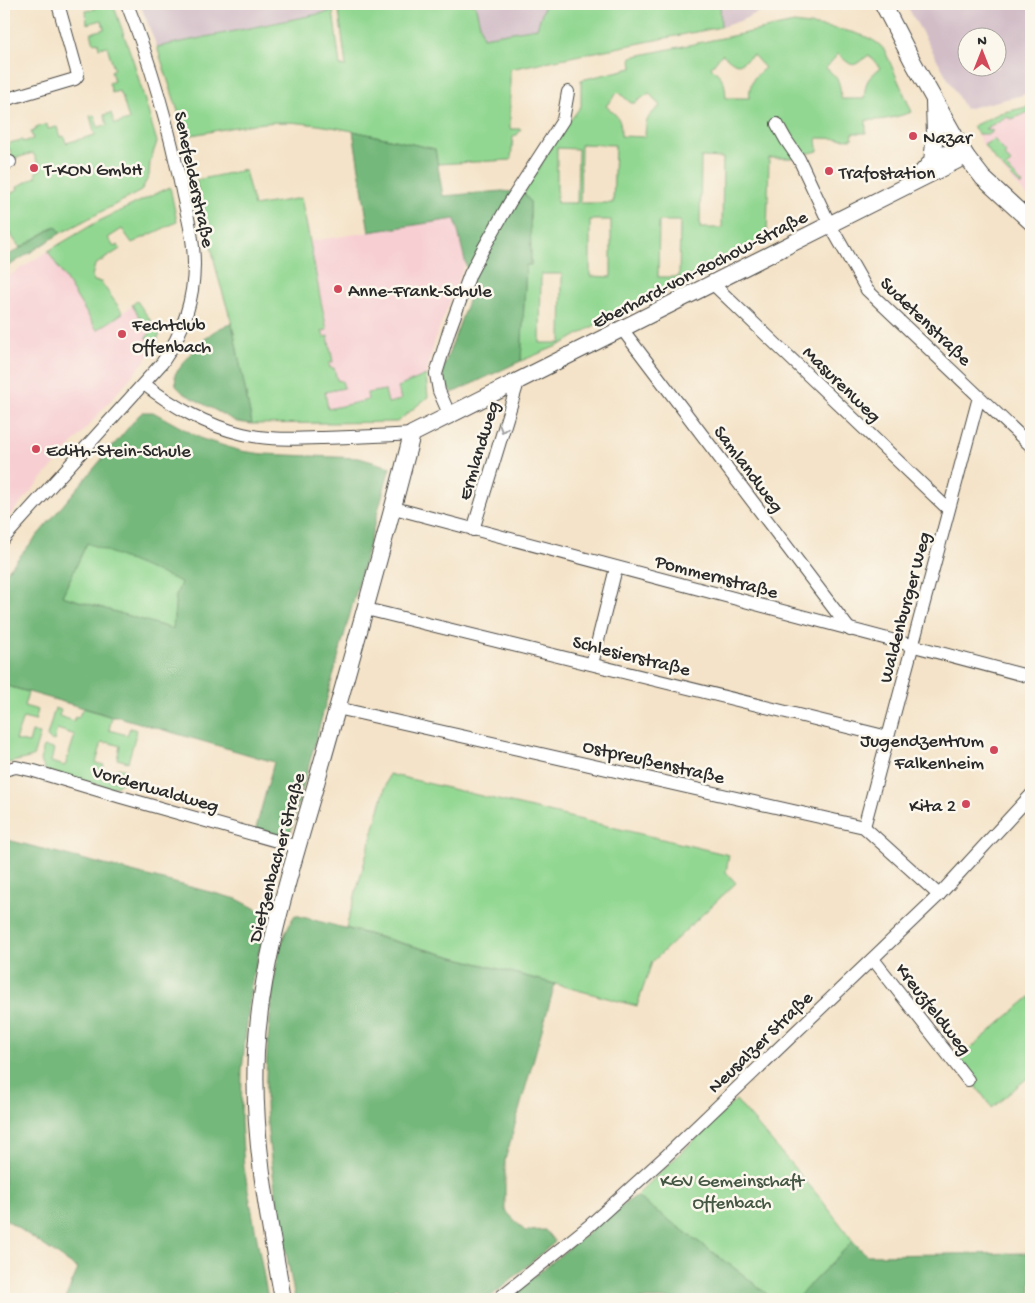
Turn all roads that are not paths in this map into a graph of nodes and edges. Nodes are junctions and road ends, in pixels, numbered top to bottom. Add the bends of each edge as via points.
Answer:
1 (58, 4) edge
2 (127, 4) edge
3 (883, 4) edge
4 (568, 92) dead end
5 (4, 100) edge
6 (934, 100) junction
7 (777, 124) dead end
8 (966, 156) junction
9 (932, 161) junction
10 (912, 184) junction
11 (1031, 222) edge
12 (830, 225) junction
13 (713, 284) junction
14 (622, 329) junction
15 (518, 382) junction
16 (144, 384) junction
17 (979, 397) junction
18 (450, 416) junction
19 (412, 434) junction
20 (1031, 446) edge
21 (394, 508) junction
22 (948, 509) junction
23 (473, 530) junction
24 (4, 538) edge
25 (616, 568) junction
26 (366, 609) junction
27 (850, 630) junction
28 (912, 646) junction
29 (592, 664) junction
30 (1031, 677) edge
31 (337, 708) junction
32 (888, 737) junction
33 (4, 770) edge
34 (1029, 803) edge
35 (864, 826) junction
36 (298, 847) junction
37 (939, 895) junction
38 (873, 959) junction
39 (968, 1080) dead end
40 (283, 1299) edge
41 (498, 1299) edge

1 - 5 street via 77,77
2 - 16 street, Senefelderstraße via 169,134 194,263 190,303 178,337
3 - 6 main road
4 - 18 street via 563,120 482,251 448,331 436,374 439,391
6 - 8 main road
6 - 9 main road
7 - 12 street, Sudetenstraße via 799,158
8 - 9 main road via 942,154
8 - 10 main road, Eberhard-von-Rochow-Straße
8 - 11 main road via 983,178
9 - 10 main road
10 - 12 main road, Eberhard-von-Rochow-Straße
12 - 13 main road, Eberhard-von-Rochow-Straße
12 - 17 street, Sudetenstraße via 867,290
13 - 14 main road, Eberhard-von-Rochow-Straße
13 - 22 street, Masurenweg
14 - 15 main road, Eberhard-von-Rochow-Straße
14 - 27 street, Samlandweg
15 - 18 main road, Eberhard-von-Rochow-Straße
15 -> 23 street, Ermlandweg
16 - 19 street, Eberhard-von-Rochow-Straße via 202,419 252,436 290,439
16 - 24 street, Senefelderstraße
17 - 20 street, Sudetenstraße
17 - 22 street, Waldenburger Weg
18 - 19 main road, Eberhard-von-Rochow-Straße
19 - 21 main road, Dietzenbacher Straße
21 - 23 street, Pommernstraße
21 - 26 main road, Dietzenbacher Straße
22 - 28 street, Waldenburger Weg
23 - 25 street, Pommernstraße
25 - 27 street, Pommernstraße
25 - 29 street
26 - 29 street, Schlesierstraße
26 - 31 main road, Dietzenbacher Straße
27 - 28 street, Pommernstraße
28 - 30 street, Pommernstraße
28 - 32 street, Waldenburger Weg
29 - 32 street, Schlesierstraße
31 - 35 street, Ostpreußenstraße
31 - 36 main road, Dietzenbacher Straße
32 - 35 street, Waldenburger Weg
33 - 36 street, Vorderwaldweg via 16,767 34,771
34 - 37 street, Neusalzer Straße
35 - 37 street, Ostpreußenstraße
36 - 40 main road, Dietzenbacher Straße via 267,963 256,1052 258,1138
37 - 38 street, Neusalzer Straße
38 - 39 street, Kreuzfeldweg
38 - 41 street, Neusalzer Straße via 589,1226

